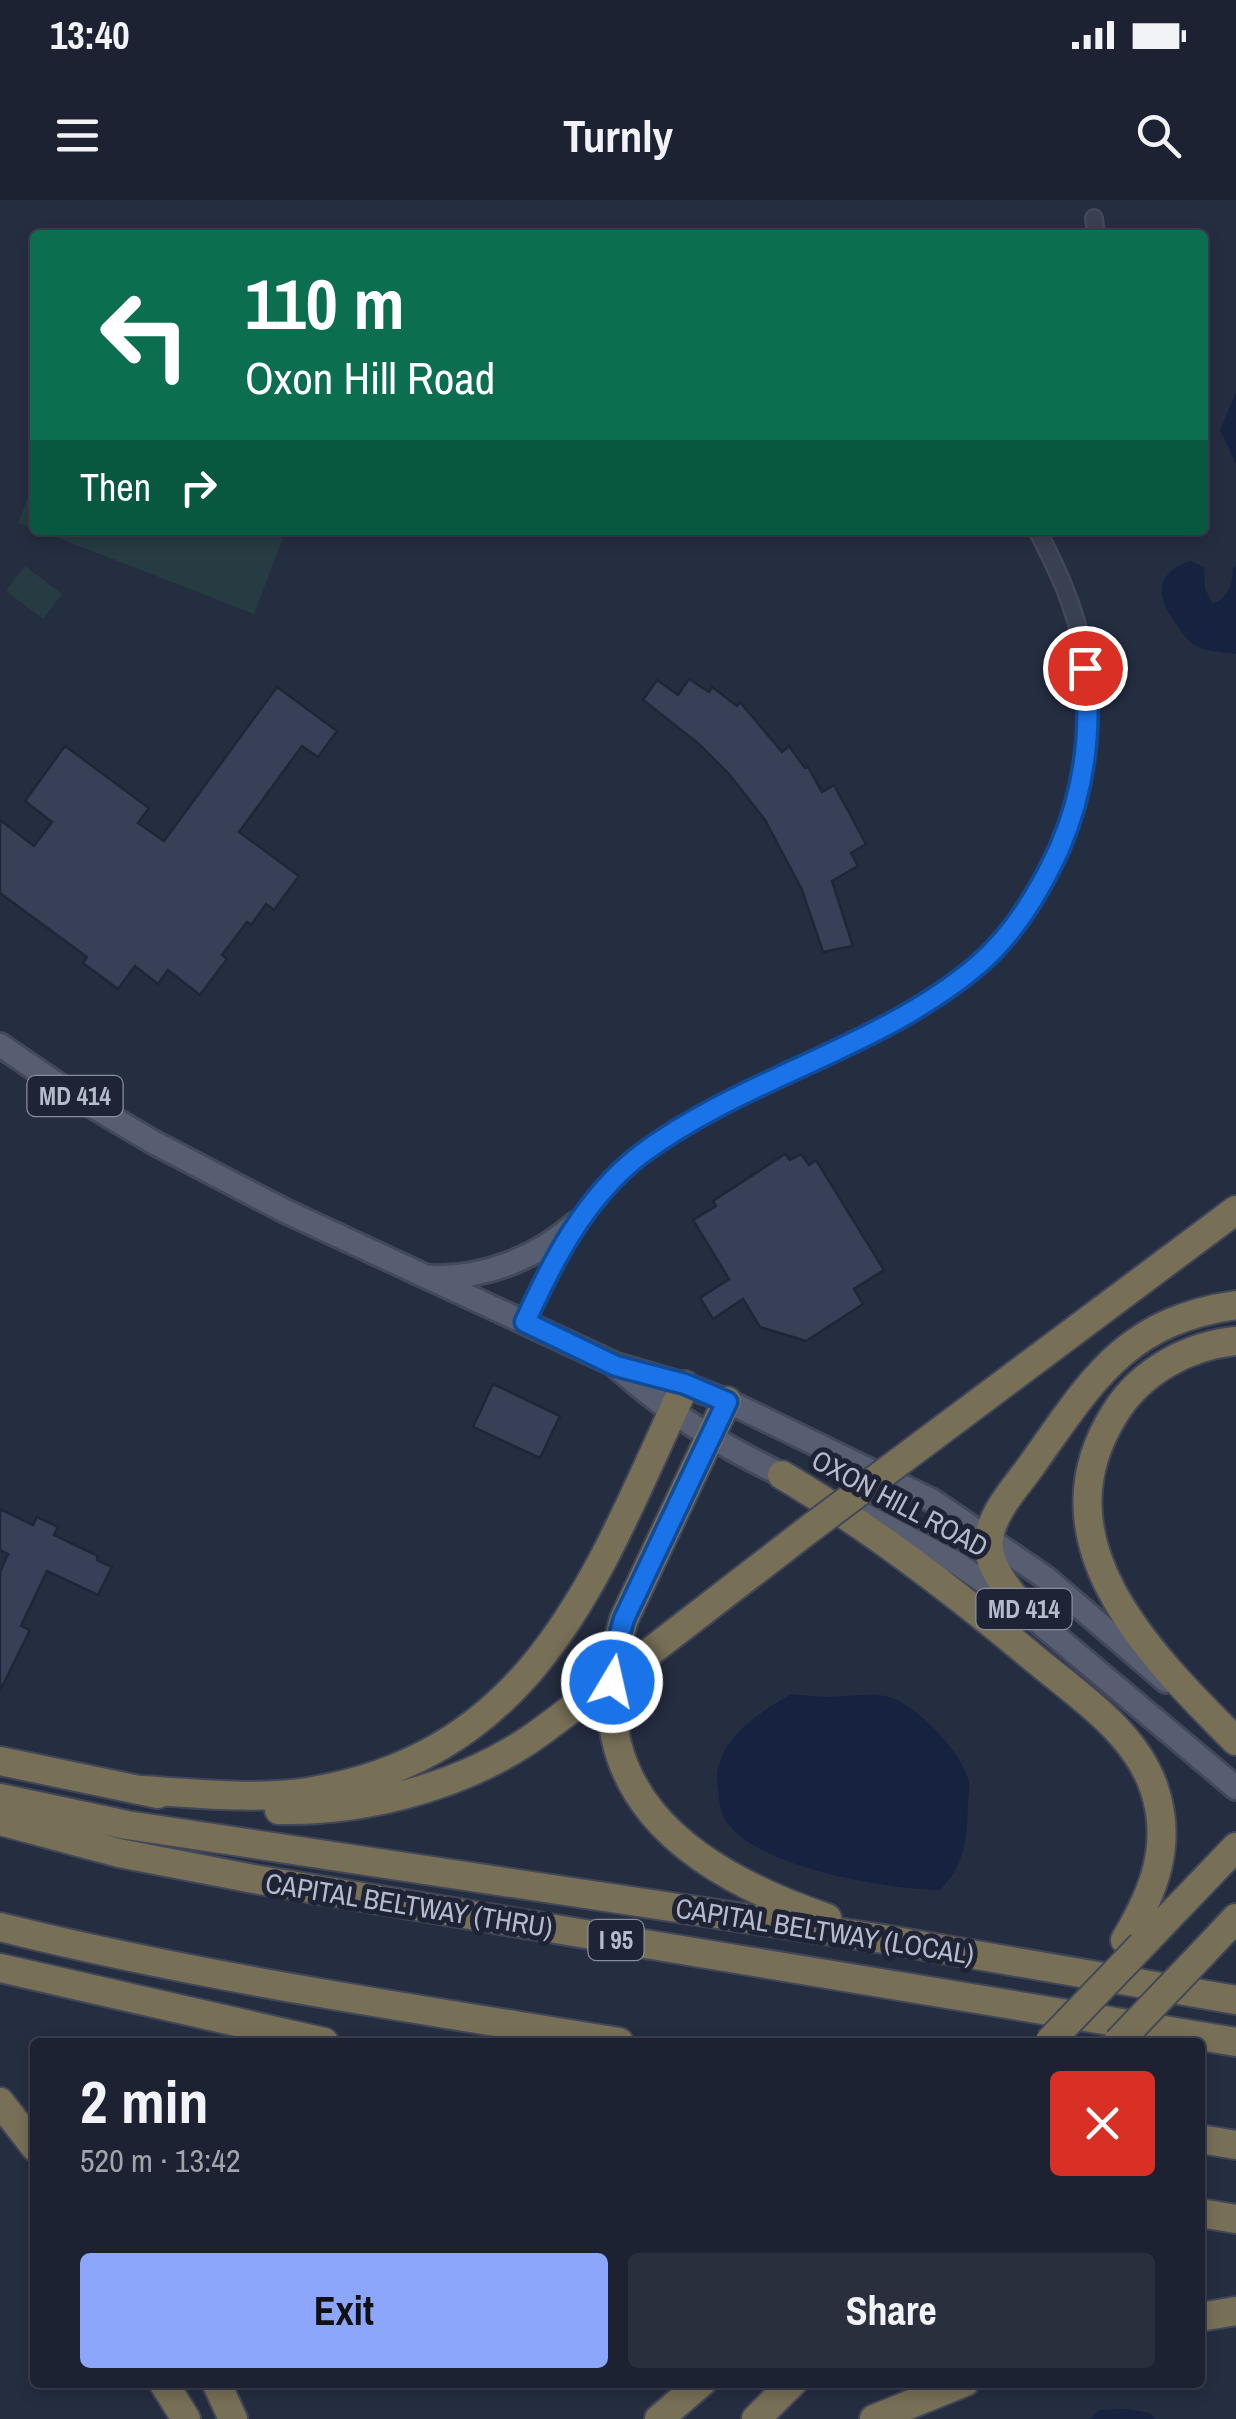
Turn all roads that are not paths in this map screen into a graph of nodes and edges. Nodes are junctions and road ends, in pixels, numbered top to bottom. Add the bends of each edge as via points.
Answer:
1 (1038, 535) edge
2 (0, 1045) edge
3 (1236, 1210) edge
4 (575, 1224) junction
5 (422, 1276) junction
6 (1236, 1304) edge
7 (525, 1322) junction
8 (1236, 1341) edge
9 (616, 1366) junction
10 (685, 1384) junction
11 (727, 1402) junction
12 (672, 1414) junction
13 (710, 1438) junction
14 (782, 1475) junction
15 (989, 1536) junction
16 (1021, 1607) junction
17 (1236, 1741) edge
18 (0, 1762) edge
19 (1236, 1788) edge
20 (140, 1790) junction
21 (0, 1798) edge
22 (0, 1821) edge
23 (1236, 1847) edge
24 (1236, 1918) edge
25 (0, 1927) edge
26 (890, 1940) junction
27 (1133, 1942) junction
28 (0, 1968) edge
29 (1236, 2000) edge
30 (306, 2038) edge
31 (595, 2038) edge
32 (1052, 2038) edge
33 (1122, 2038) edge
34 (1236, 2042) edge
35 (0, 2102) edge
36 (1205, 2139) edge
37 (30, 2141) edge
38 (1236, 2144) edge
39 (1205, 2214) edge
40 (1236, 2219) edge
41 (1236, 2311) edge
42 (1205, 2316) edge
43 (168, 2388) edge
44 (219, 2388) edge
45 (695, 2388) edge
46 (787, 2388) edge
47 (950, 2388) edge
48 (186, 2419) edge
49 (232, 2419) edge
50 (659, 2419) edge
51 (756, 2419) edge
52 (874, 2419) edge

1 - 4 street via 1070,600 1082,647 1086,757 1066,832 1021,915 981,963 930,1000 662,1140 608,1185
2 - 5 main road, OXON HILL ROAD / MD 414 via 200,1168
3 - 20 highway, bridge via 521,1745 430,1786 305,1811 244,1810
4 - 5 main road via 502,1266
4 - 7 street
5 - 7 main road, OXON HILL ROAD / MD 414
6 - 15 highway via 1196,1310 1161,1325 1107,1366 1003,1506
7 - 9 main road, OXON HILL ROAD / MD 414
8 - 17 highway via 1183,1354 1123,1400 1096,1448 1086,1499 1102,1576 1123,1612
9 - 10 main road, OXON HILL ROAD / MD 414
9 - 12 main road, OXON HILL ROAD / MD 414
10 - 11 main road, OXON HILL ROAD / MD 414
10 - 12 highway
11 - 13 highway
11 - 15 main road, OXON HILL ROAD / MD 414 via 860,1463
12 - 13 main road, OXON HILL ROAD / MD 414
12 - 20 highway via 585,1596 531,1671 462,1732 362,1780 306,1792
13 - 14 main road, OXON HILL ROAD / MD 414
13 - 26 highway via 636,1592 614,1654 610,1712 619,1750 655,1817 719,1872 758,1893
14 - 16 main road, OXON HILL ROAD / MD 414 via 911,1537
14 - 27 highway via 943,1583 1112,1724 1141,1760 1162,1830 1160,1860
15 - 16 highway via 989,1554
15 - 17 main road, OXON HILL ROAD / MD 414
16 - 19 main road, OXON HILL ROAD / MD 414
18 - 20 highway
21 - 26 highway, CAPITAL BELTWAY (LOCAL) / I 95 via 127,1825
22 - 34 highway, CAPITAL BELTWAY (THRU) / I 95 via 254,1879
23 - 27 highway
24 - 33 highway, bridge
25 - 31 highway via 210,1973
26 - 29 highway, CAPITAL BELTWAY (LOCAL) / I 95
27 - 32 highway, bridge
28 - 30 highway
35 - 37 highway
36 - 38 highway
39 - 40 highway
41 - 42 highway
43 - 48 highway
44 - 49 highway
45 - 50 highway
46 - 51 highway
47 - 52 highway

